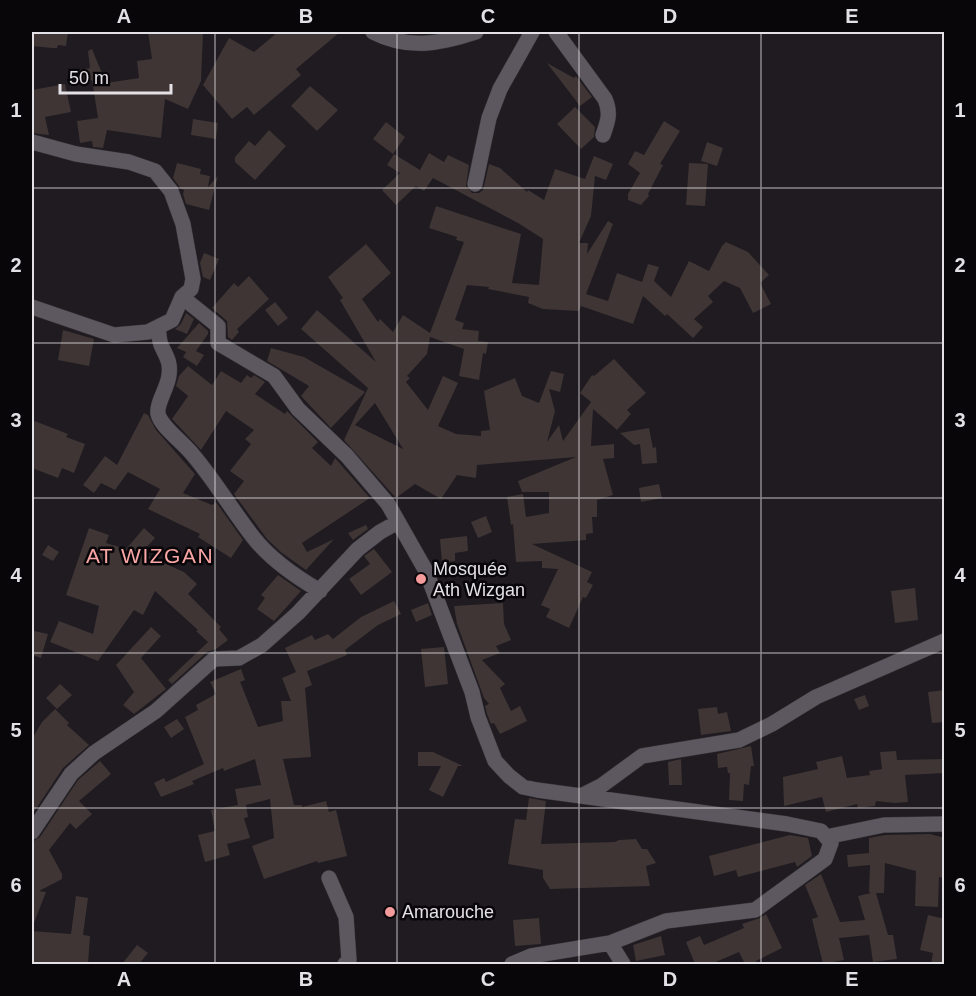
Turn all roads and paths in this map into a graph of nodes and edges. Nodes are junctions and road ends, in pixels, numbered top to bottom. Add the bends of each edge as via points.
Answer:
1 (374, 32) edge
2 (476, 32) edge
3 (532, 32) edge
4 (556, 32) edge
5 (603, 135) dead end
6 (32, 142) edge
7 (475, 184) dead end
8 (182, 297) junction
9 (32, 307) edge
10 (158, 327) junction
11 (398, 522) junction
12 (320, 591) junction
13 (945, 641) edge
14 (581, 796) junction
15 (945, 824) edge
16 (32, 832) edge
17 (826, 837) junction
18 (329, 878) dead end
19 (610, 943) junction
20 (567, 958) edge
21 (345, 964) edge
22 (512, 964) edge
23 (623, 964) edge

1 - 2 street via 420,45
3 - 7 street via 500,89
4 - 5 street via 605,99 610,110
6 - 8 street via 155,171 171,191 183,224 194,279 191,289
8 - 10 street via 172,320
8 - 11 street via 218,326 218,343 274,376 298,409 347,456
9 - 10 street via 114,335 148,332
10 - 12 street via 160,343 170,361 166,390 157,411 165,428 174,433 210,475 254,538 295,576
11 - 12 street via 358,549
11 - 14 street via 426,571 495,761 522,787
12 - 16 street via 262,645 239,658 214,659 156,711 94,753 71,774
13 - 14 street via 816,697 739,740 642,756
14 - 17 street via 786,824 821,831
15 - 17 street via 884,825
17 - 19 street via 831,843 825,859 755,910 666,921
18 - 21 street via 346,917 349,960
19 - 20 street
19 - 23 street
20 - 22 street via 531,956

